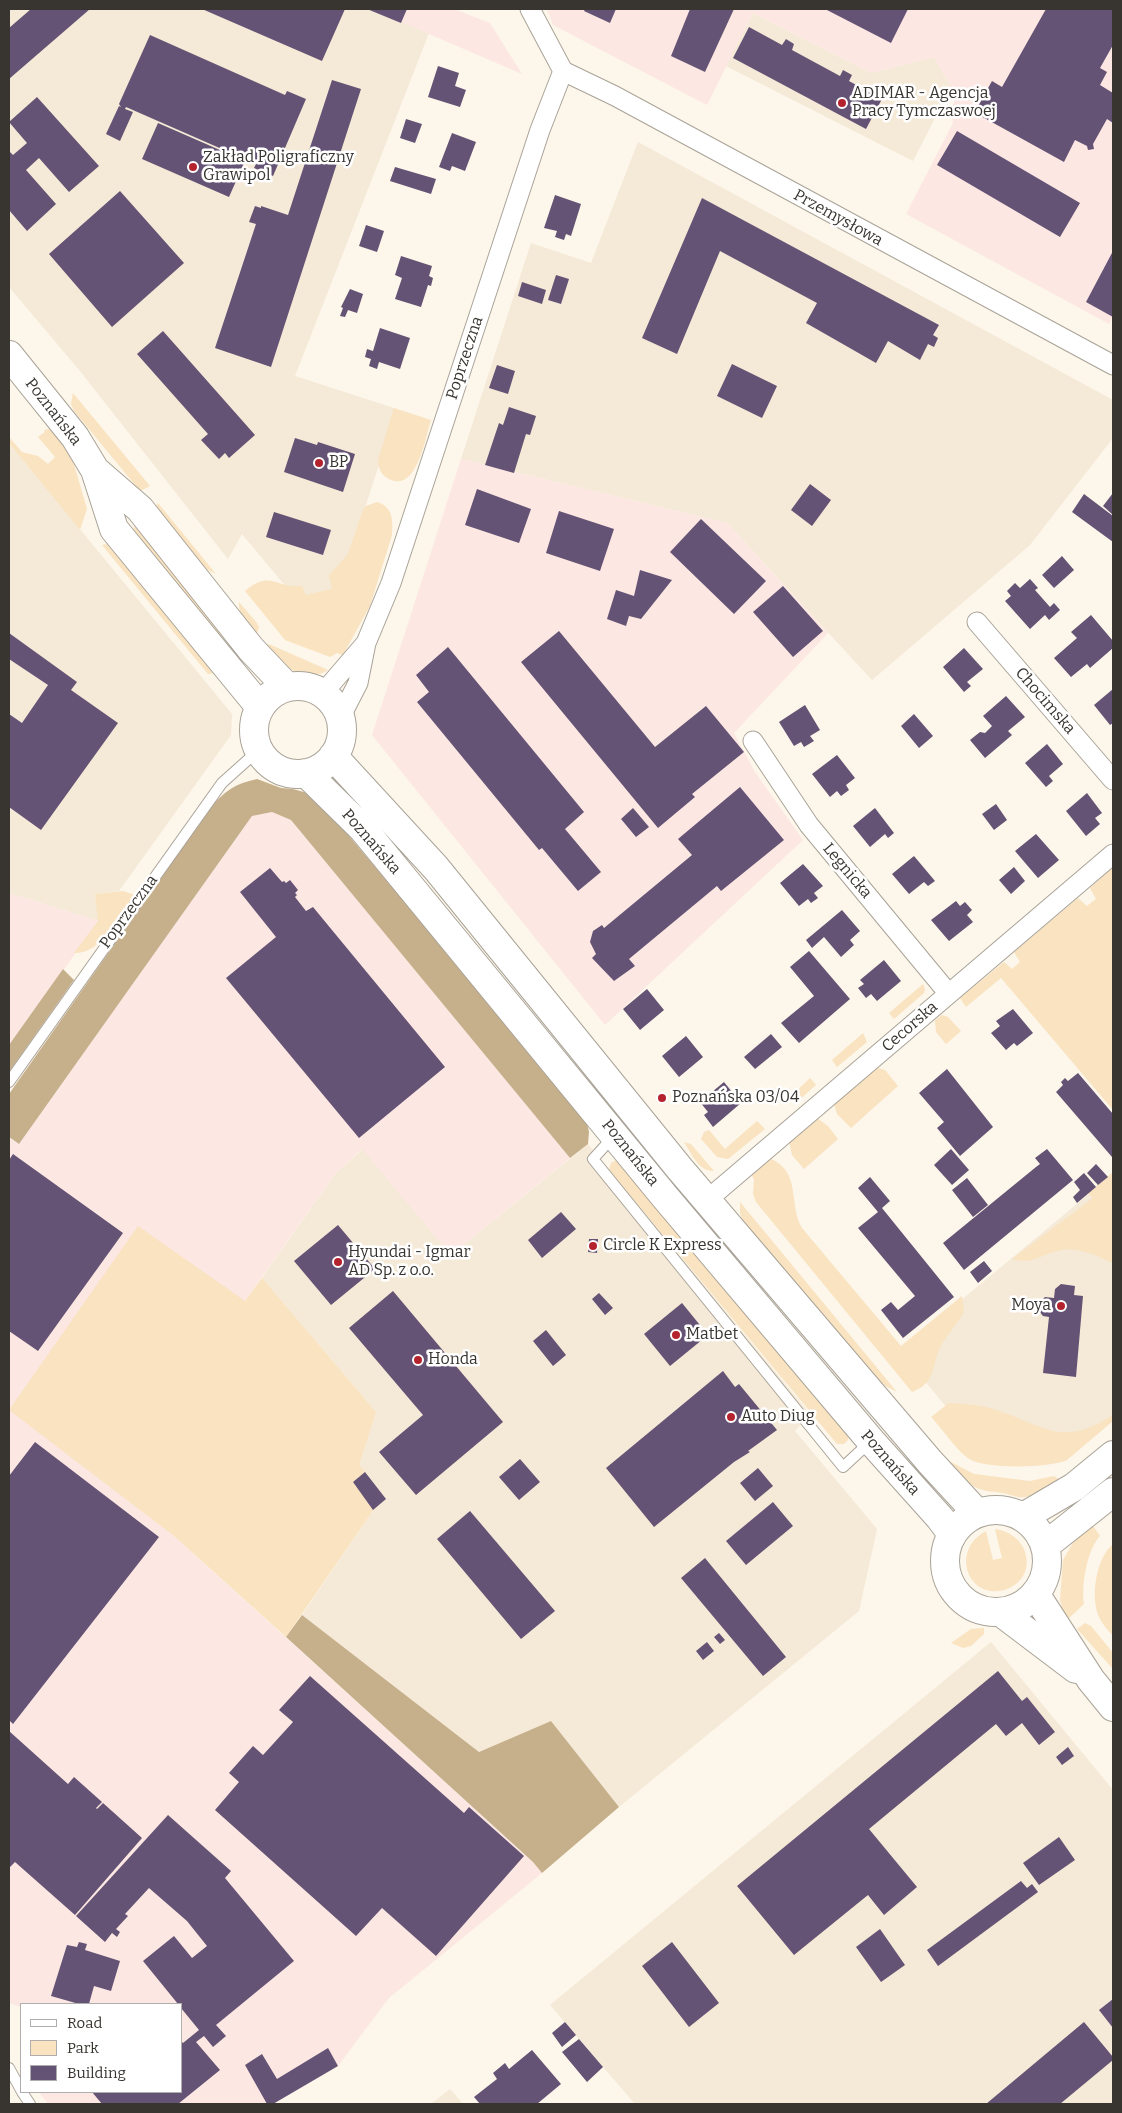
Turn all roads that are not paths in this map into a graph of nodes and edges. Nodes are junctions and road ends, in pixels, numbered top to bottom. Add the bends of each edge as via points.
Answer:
1 (530, 9) edge
2 (563, 71) junction
3 (9, 355) edge
4 (1113, 365) edge
5 (95, 470) junction
6 (978, 622) dead end
7 (366, 643) junction
8 (287, 687) junction
9 (322, 693) junction
10 (260, 707) junction
11 (340, 718) junction
12 (753, 741) dead end
13 (260, 753) junction
14 (333, 756) junction
15 (306, 773) junction
16 (1113, 780) edge
17 (1113, 854) edge
18 (949, 994) junction
19 (9, 1082) edge
20 (615, 1134) junction
21 (707, 1200) junction
22 (871, 1441) junction
23 (1113, 1455) edge
24 (1113, 1492) edge
25 (977, 1513) junction
26 (1023, 1517) junction
27 (952, 1534) junction
28 (1046, 1545) junction
29 (1036, 1595) junction
30 (1002, 1613) junction
31 (1091, 1680) junction
32 (1113, 1707) edge
33 (9, 2068) edge
34 (20, 2087) edge
35 (23, 2093) edge
36 (30, 2104) edge

1 - 2 street
2 - 4 street, Przemysłowa
2 - 7 street, Poprzeczna via 540,130 391,583
3 - 5 main road, Poznańska via 75,437
5 - 8 main road, Poznańska via 140,509 251,649
5 - 10 main road, Poznańska via 114,529
6 - 16 street, Chocimska
7 - 9 street, Poprzeczna
7 - 11 street, Poprzeczna via 358,683
8 - 9 main road via 305,687
8 - 10 main road via 271,694
9 - 11 main road via 334,704
10 - 13 main road via 254,722 254,738
11 - 14 main road via 342,731
12 - 18 street, Legnicka via 809,825
13 - 15 main road via 280,770 292,774
13 - 19 lane, Poprzeczna via 222,783
14 - 15 main road via 321,768
14 - 21 main road, Poznańska via 436,868
15 - 20 main road, Poznańska via 363,830
17 - 18 street, Cecorska
18 - 21 street, Cecorska
20 - 22 main road, Poznańska
20 - 22 lane via 593,1160 801,1418 843,1467
21 - 25 main road, Poznańska
22 - 27 main road, Poznańska
23 - 26 main road via 1074,1487
24 - 28 main road
25 - 26 main road via 1001,1510
25 - 27 main road via 963,1521
26 - 28 main road via 1037,1529
27 - 30 main road via 946,1549 945,1566 949,1582 969,1605
28 - 29 main road via 1045,1580
29 - 30 main road via 1015,1610
29 - 31 main road
30 - 31 main road
31 - 32 main road
33 - 34 lane
35 - 36 lane

